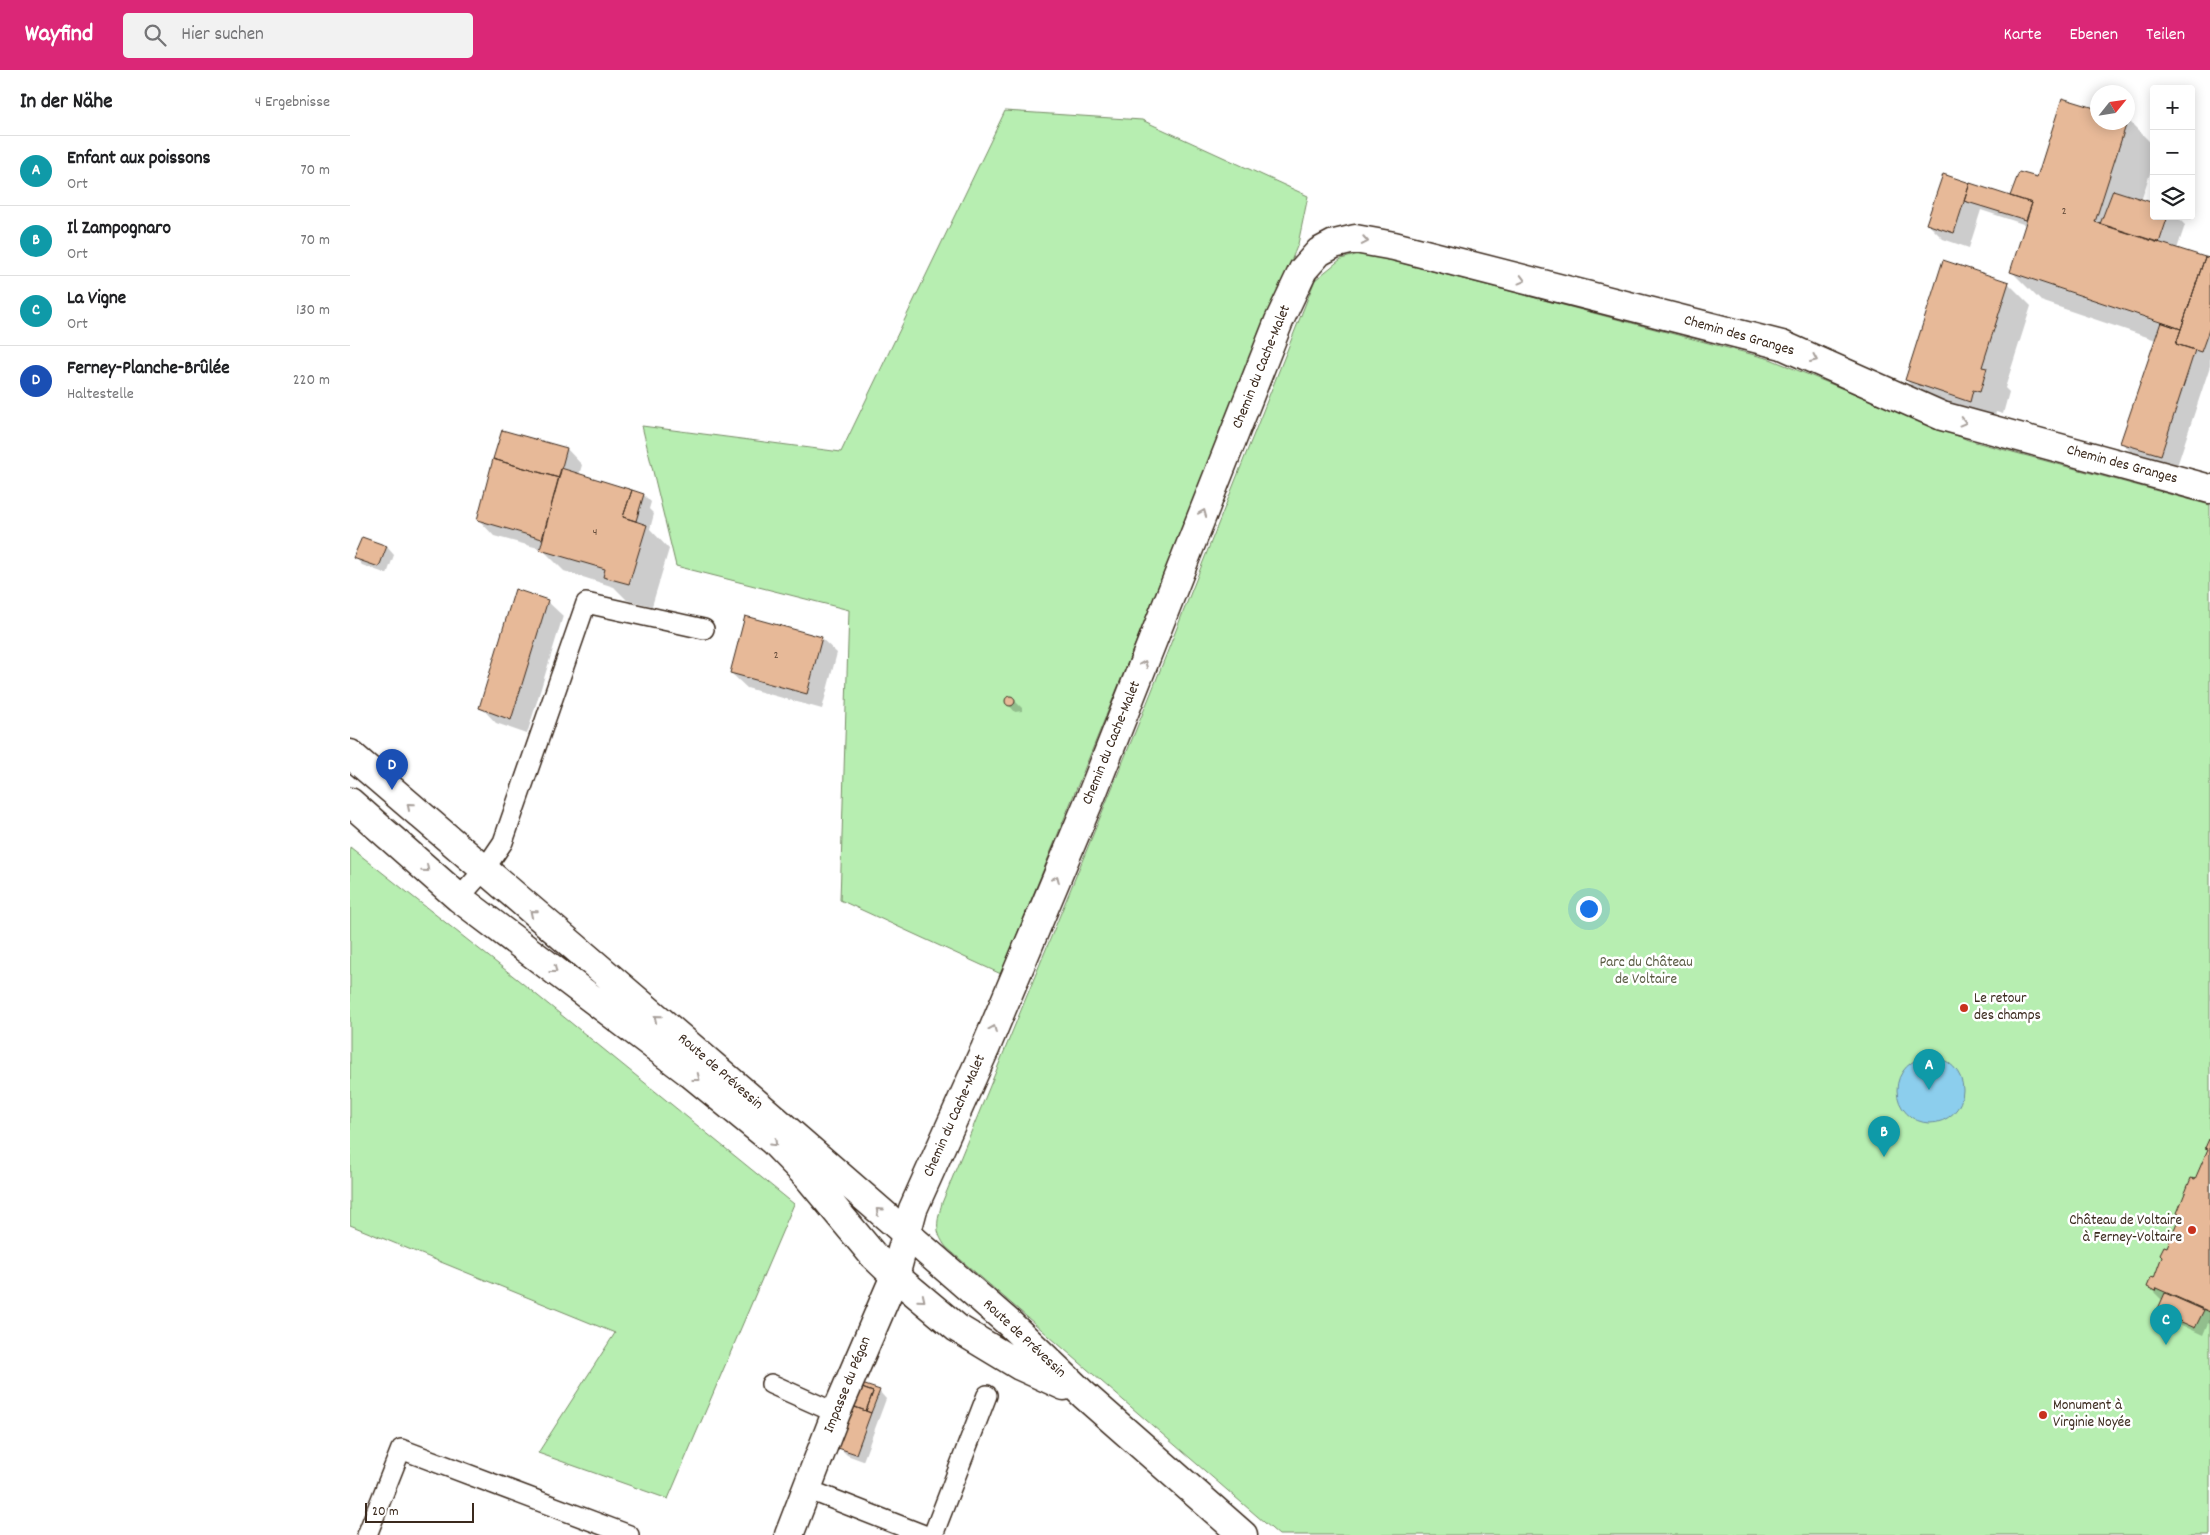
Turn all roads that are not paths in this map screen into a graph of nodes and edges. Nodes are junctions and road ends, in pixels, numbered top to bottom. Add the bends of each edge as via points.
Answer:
1 (1319, 252) joint
2 (2210, 488) edge
3 (704, 629) dead end
4 (350, 754) edge
5 (350, 802) edge
6 (484, 870) junction
7 (459, 898) junction
8 (906, 1235) junction
9 (895, 1276) junction
10 (771, 1384) dead end
11 (987, 1395) dead end
12 (1084, 1395) junction
13 (836, 1413) junction
14 (808, 1489) junction
15 (367, 1535) edge
16 (629, 1535) edge
17 (789, 1535) edge
18 (924, 1535) edge
19 (932, 1535) edge
20 (1243, 1535) edge

1 -> 2 street, Chemin des Granges via 1355,239 1394,246 1782,345 1942,416
8 -> 1 street, Chemin du Cache-Malet via 913,1209 985,1049 1092,794 1279,321 1303,270
3 - 6 lane via 586,603 503,842
6 -> 4 street, Route de Prévessin
5 -> 7 street, Route de Prévessin
6 - 7 lane
8 -> 6 street, Route de Prévessin
7 -> 9 street, Route de Prévessin via 690,1073 773,1141
8 - 9 street, Impasse du Pégan
8 - 12 street, Route de Prévessin via 1009,1322
9 -> 12 street, Route de Prévessin via 957,1328 1020,1366
9 - 13 street, Impasse du Pégan
10 - 13 lane
11 - 19 lane
12 - 20 street, Route de Prévessin
13 - 14 street, Impasse du Pégan
14 - 17 street, Impasse du Pégan
14 - 18 lane
15 - 16 lane via 401,1449

